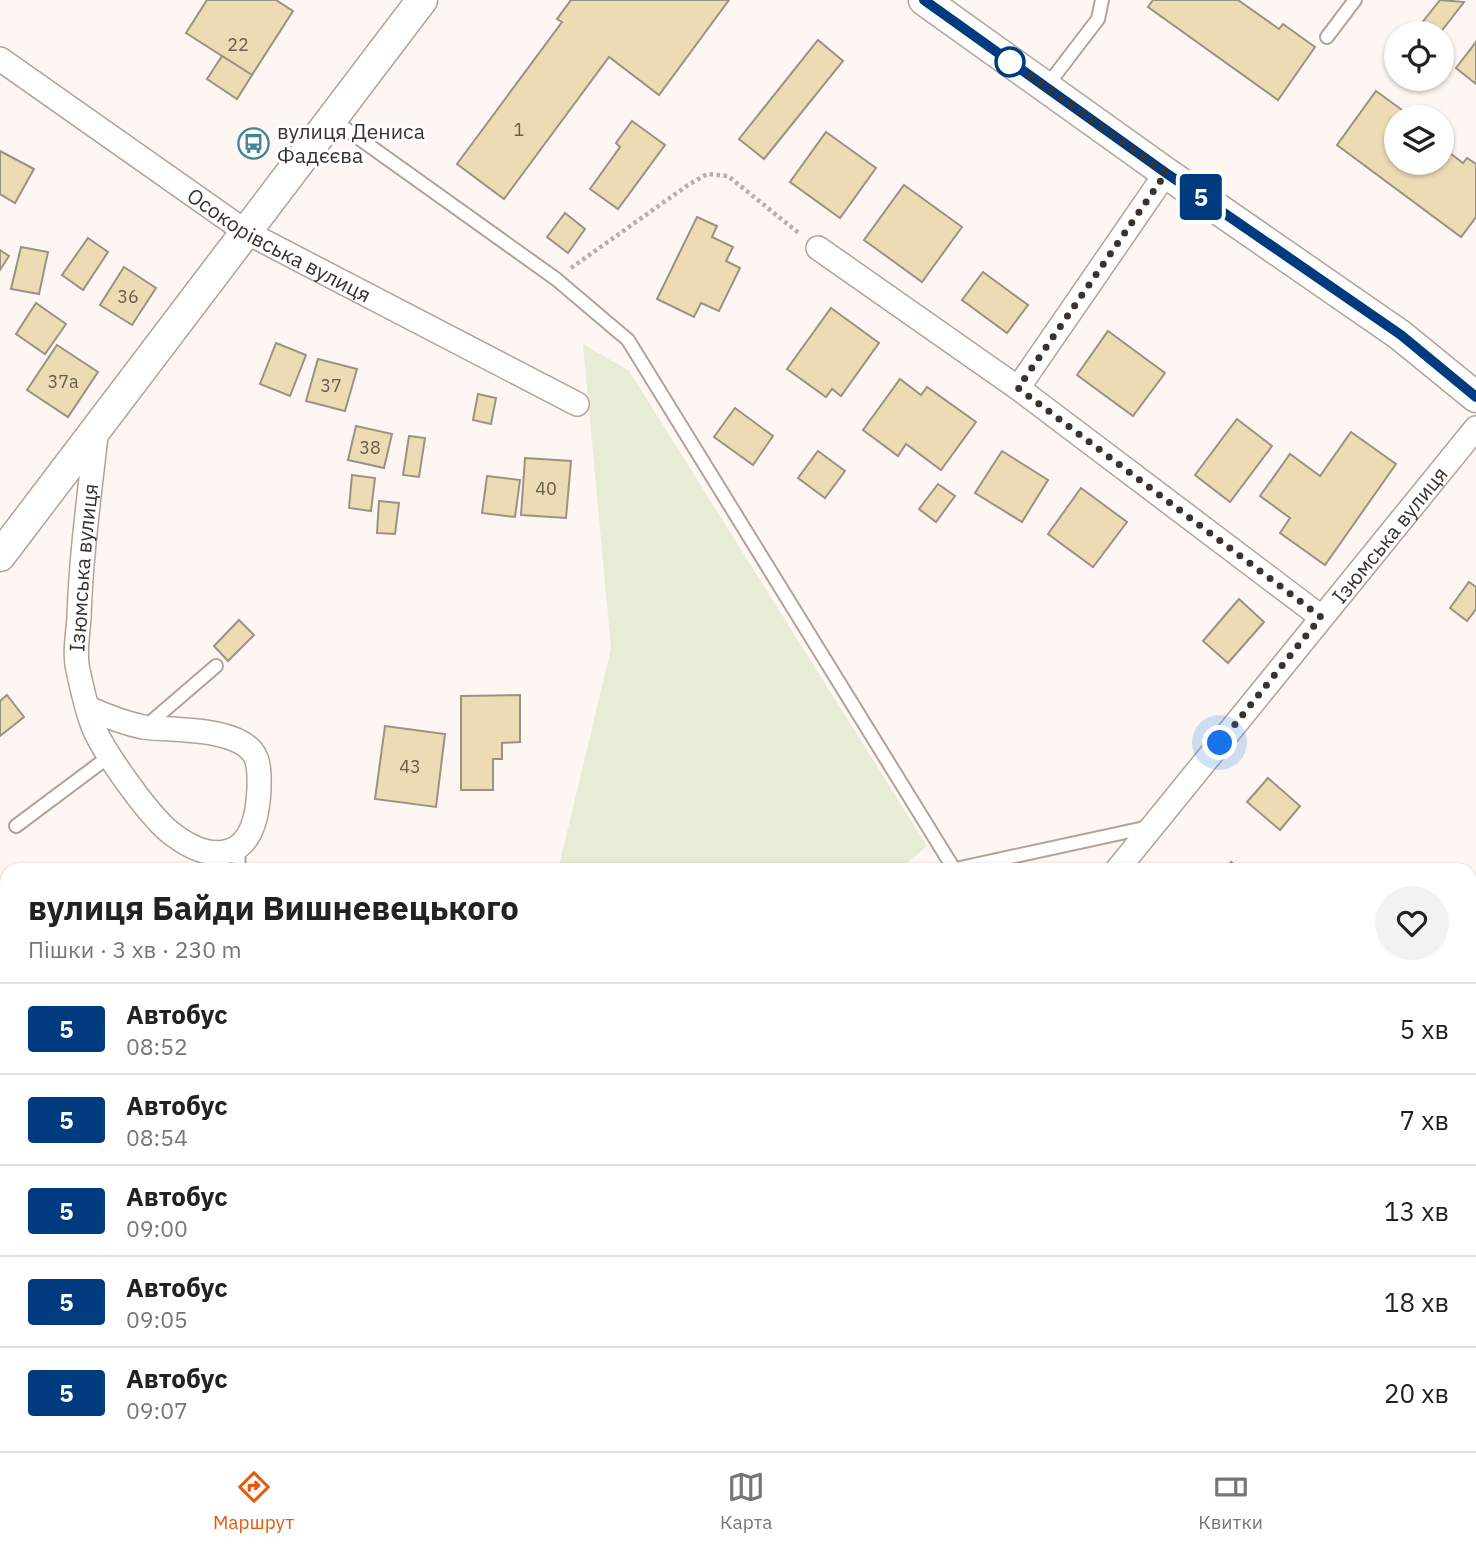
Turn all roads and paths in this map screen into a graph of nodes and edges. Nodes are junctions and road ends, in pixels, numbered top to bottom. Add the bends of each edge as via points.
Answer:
1 (924, 0) edge
2 (1102, 0) edge
3 (1355, 0) edge
4 (416, 2) edge
5 (1327, 37) dead end
6 (0, 59) edge
7 (1046, 88) junction
8 (332, 118) junction
9 (1166, 173) junction
10 (246, 232) junction
11 (818, 248) joint
12 (556, 279) junction
13 (1018, 388) junction
14 (1476, 397) edge
15 (577, 404) dead end
16 (97, 427) junction
17 (1476, 428) edge
18 (0, 556) edge
19 (1321, 617) junction
20 (216, 666) dead end
21 (88, 708) junction
22 (145, 727) junction
23 (111, 755) junction
24 (16, 825) dead end
25 (1153, 826) junction
26 (239, 859) edge
27 (949, 863) edge
28 (981, 863) edge
29 (1123, 863) edge

1 - 7 street
2 - 7 lane via 1098,19
3 - 5 lane
4 - 8 street
6 - 10 street, Осокорівська вулиця
7 - 9 street
8 - 10 street
8 - 12 lane
9 - 13 street
9 - 14 street via 1401,335
10 - 15 street, Осокорівська вулиця
10 - 16 street
11 - 12 path via 728,176 707,174
11 - 13 street
12 - 27 lane via 628,340
13 - 19 street
16 - 18 street
16 - 21 street, Ізюмська вулиця via 77,666
17 - 19 street, Ізюмська вулиця
19 - 25 street, Ізюмська вулиця
20 - 22 lane
21 - 22 street, Ізюмська вулиця
21 - 23 street, Ізюмська вулиця via 95,731
22 - 26 street, Ізюмська вулиця via 236,739 256,756 258,807
23 - 24 lane
23 - 26 street, Ізюмська вулиця via 132,789 172,835 195,848
25 - 28 lane
25 - 29 street, Ізюмська вулиця

